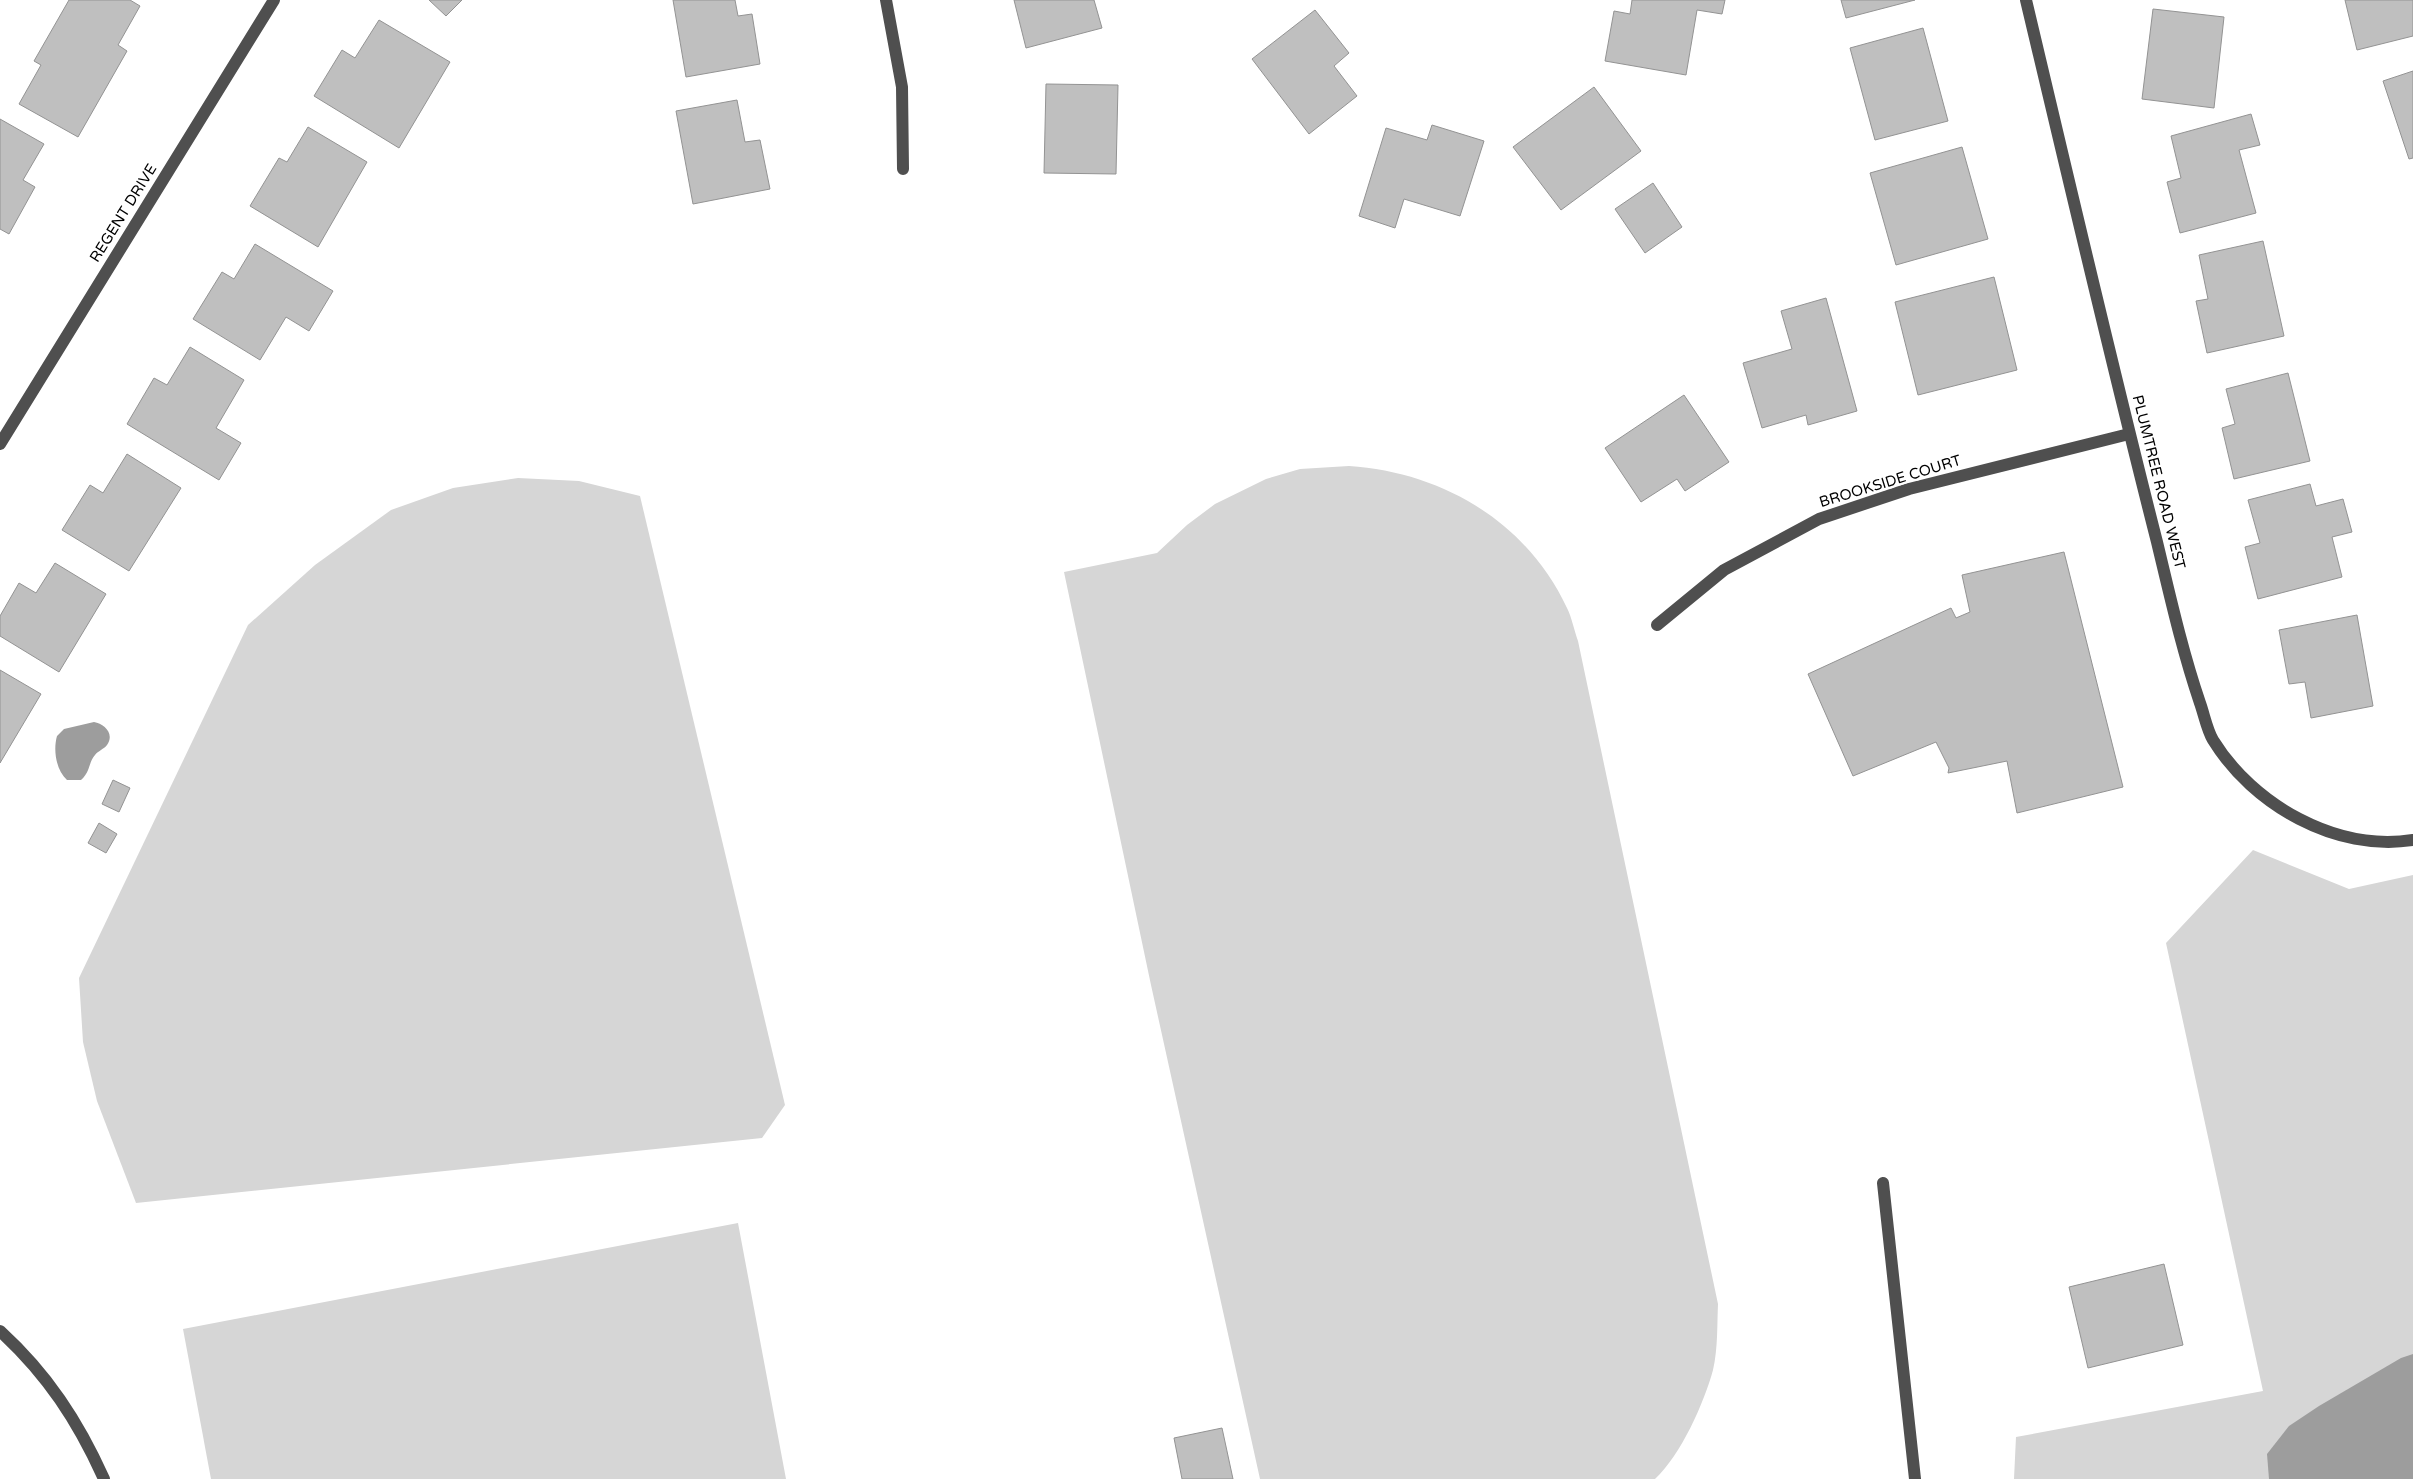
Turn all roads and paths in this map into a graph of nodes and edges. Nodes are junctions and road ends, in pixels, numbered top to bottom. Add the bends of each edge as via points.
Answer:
1 (274, 0) edge
2 (886, 0) edge
3 (2026, 0) edge
4 (903, 169) dead end
5 (2129, 434) junction
6 (0, 444) edge
7 (1656, 625) dead end
8 (2413, 840) edge
9 (1883, 1183) dead end
10 (0, 1331) edge
11 (104, 1479) edge
12 (1915, 1479) edge

1 - 6 street, REGENT DRIVE
2 - 4 street via 902,87
3 - 5 street, PLUMTREE ROAD WEST
5 - 7 street, BROOKSIDE COURT via 1909,489 1819,519 1724,570
5 - 8 street, PLUMTREE ROAD WEST via 2189,672 2212,739 2253,790 2319,829 2348,839
9 - 12 street
10 - 11 street via 35,1364 58,1395 86,1438

